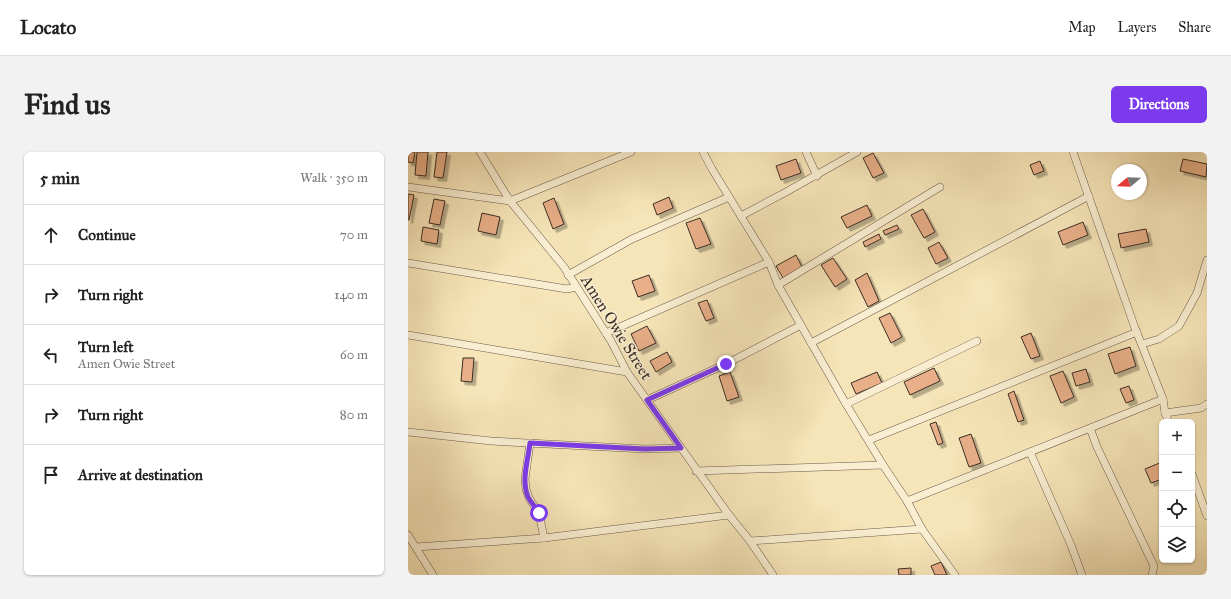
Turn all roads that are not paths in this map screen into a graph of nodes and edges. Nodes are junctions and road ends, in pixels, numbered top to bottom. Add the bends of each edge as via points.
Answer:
1 (480, 152) edge
2 (631, 152) edge
3 (703, 152) edge
4 (806, 152) edge
5 (857, 152) edge
6 (1073, 152) edge
7 (817, 176) junction
8 (408, 187) edge
9 (940, 187) dead end
10 (1089, 196) junction
11 (729, 197) junction
12 (510, 201) junction
13 (741, 216) junction
14 (1207, 260) edge
15 (768, 262) junction
16 (408, 264) edge
17 (568, 275) junction
18 (778, 286) junction
19 (576, 287) junction
20 (801, 325) junction
21 (1137, 332) junction
22 (606, 333) junction
23 (408, 335) edge
24 (977, 341) dead end
25 (811, 343) junction
26 (1142, 344) junction
27 (627, 372) junction
28 (1163, 399) junction
29 (647, 400) junction
30 (846, 404) junction
31 (1205, 408) edge
32 (1165, 413) junction
33 (1168, 419) edge
34 (1090, 428) junction
35 (408, 432) edge
36 (869, 440) junction
37 (530, 443) junction
38 (681, 448) junction
39 (1030, 452) junction
40 (883, 465) junction
41 (696, 470) junction
42 (1195, 480) edge
43 (907, 501) junction
44 (1205, 501) edge
45 (728, 515) junction
46 (1207, 516) edge
47 (922, 529) junction
48 (408, 535) edge
49 (544, 538) junction
50 (750, 541) junction
51 (416, 547) junction
52 (433, 575) edge
53 (772, 575) edge
54 (955, 575) edge
55 (1082, 575) edge
56 (1152, 575) edge

1 - 12 street, Amen Owie Street
2 - 12 street
3 - 11 street
4 - 7 street
5 - 7 street
6 - 10 street
7 - 13 street
8 - 12 street
9 - 18 street
10 - 21 street
10 - 25 street
11 - 13 street
11 - 17 street via 632,239
12 - 17 street, Amen Owie Street
13 - 15 street
14 - 26 street via 1197,293 1179,326 1159,339
15 - 18 street
15 - 22 street
16 - 19 street via 567,288
17 - 19 street, Amen Owie Street
18 - 20 street
19 - 22 street, Amen Owie Street
20 - 25 street
20 - 29 street via 726,364
21 - 26 street
21 - 36 street
22 - 27 street, Amen Owie Street
23 - 27 street
24 - 30 street
25 - 30 street
26 - 28 street
27 - 29 street, Amen Owie Street
28 - 32 street
28 - 34 street
29 - 38 street, Amen Owie Street
30 - 36 street
31 - 32 street
32 - 33 street
34 - 39 street
34 - 56 street via 1154,566
35 - 37 street
36 - 40 street
37 - 38 street via 645,449
37 - 49 street via 526,489 539,513
38 - 41 street, Amen Owie Street
39 - 43 street
39 - 55 street
40 - 41 street
40 - 43 street
41 - 45 street, Amen Owie Street
42 - 44 street
43 - 47 street
44 - 46 street
45 - 49 street
45 - 50 street, Amen Owie Street
47 - 50 street
47 - 54 street
48 - 51 street
49 - 51 street
50 - 53 street, Amen Owie Street
51 - 52 street

